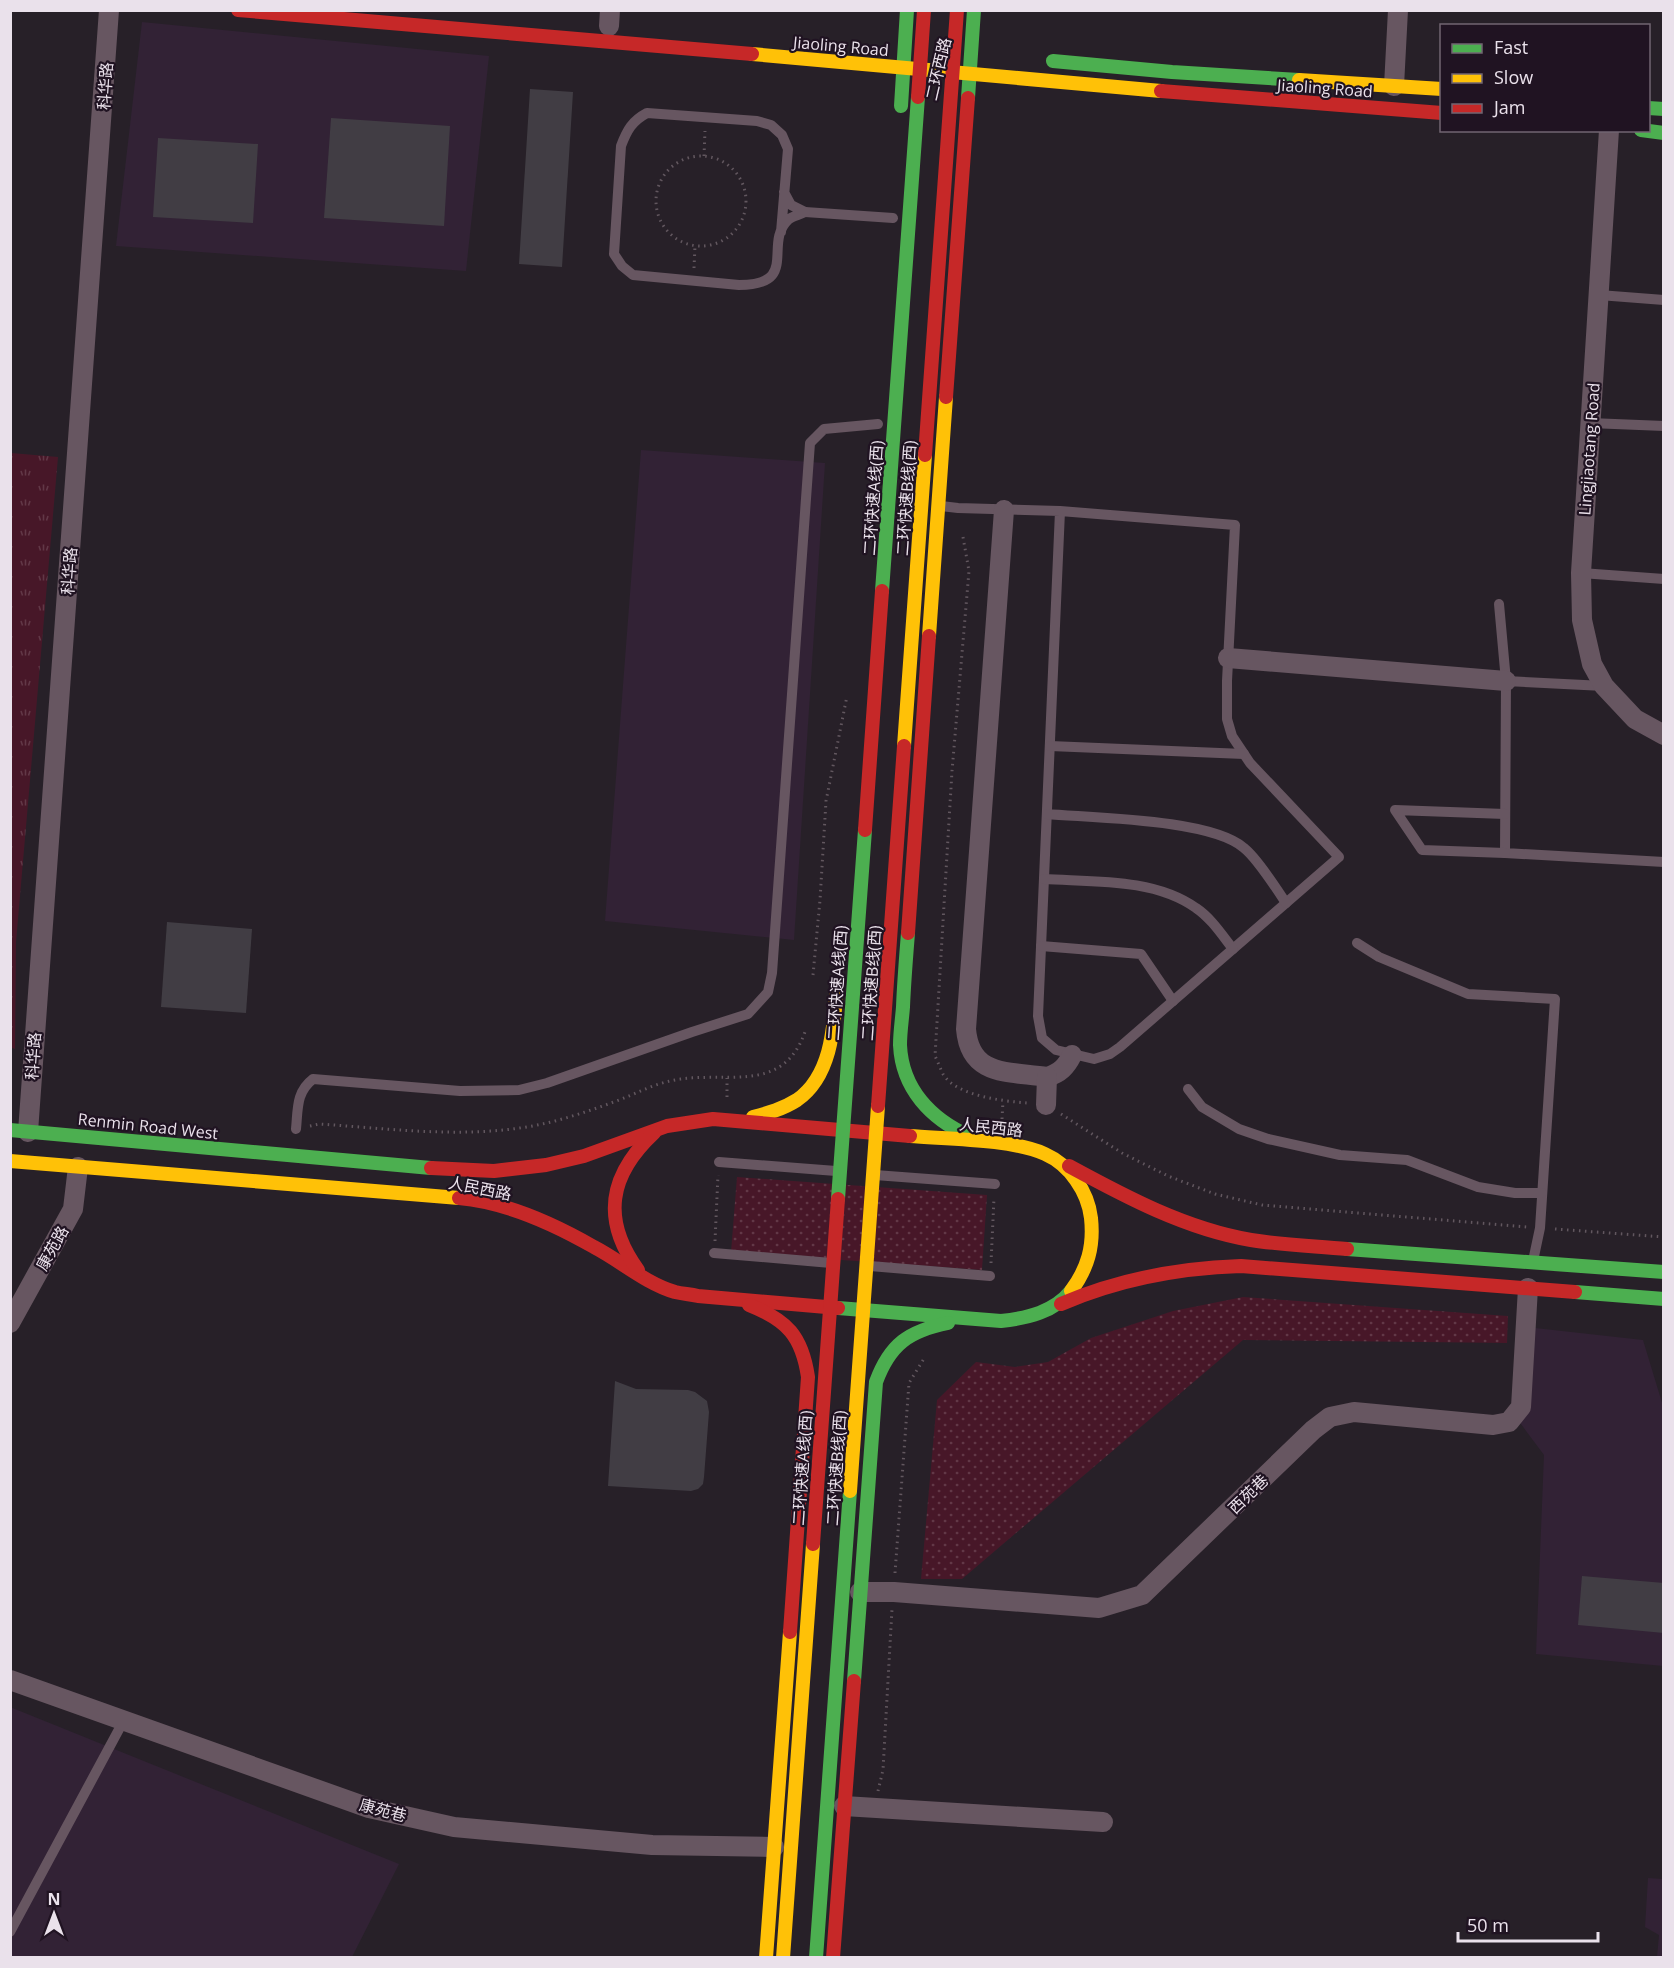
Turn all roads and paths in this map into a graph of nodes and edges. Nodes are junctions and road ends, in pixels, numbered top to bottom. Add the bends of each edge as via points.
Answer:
1 (110, 10) edge
2 (238, 10) edge
3 (898, 10) edge
4 (907, 10) edge
5 (914, 10) edge
6 (924, 10) edge
7 (957, 10) edge
8 (969, 10) edge
9 (974, 10) edge
10 (1398, 10) edge
11 (905, 54) junction
12 (970, 54) junction
13 (1042, 60) dead end
14 (921, 69) junction
15 (952, 72) junction
16 (970, 73) junction
17 (1394, 86) junction
18 (1440, 89) edge
19 (1440, 113) edge
20 (705, 118) junction
21 (900, 118) dead end
22 (1609, 132) edge
23 (922, 134) dead end
24 (942, 135) dead end
25 (704, 156) junction
26 (784, 192) junction
27 (805, 213) junction
28 (893, 219) dead end
29 (781, 232) junction
30 (695, 246) junction
31 (693, 281) junction
32 (1599, 296) junction
33 (1664, 300) edge
34 (1590, 423) junction
35 (878, 424) dead end
36 (1664, 426) edge
37 (939, 505) junction
38 (1004, 510) junction
39 (1060, 512) junction
40 (1581, 573) junction
41 (1664, 579) edge
42 (1499, 604) dead end
43 (1228, 658) junction
44 (1506, 681) junction
45 (1604, 686) junction
46 (847, 695) dead end
47 (1664, 735) edge
48 (1050, 746) junction
49 (1244, 754) junction
50 (1047, 814) junction
51 (1505, 814) junction
52 (1505, 853) junction
53 (1664, 862) edge
54 (1044, 879) junction
55 (911, 892) junction
56 (845, 895) dead end
57 (1286, 903) junction
58 (1358, 943) dead end
59 (1041, 946) junction
60 (1233, 949) junction
61 (838, 968) dead end
62 (812, 978) dead end
63 (1173, 1001) junction
64 (808, 1023) dead end
65 (1072, 1055) junction
66 (1047, 1077) junction
67 (727, 1078) junction
68 (1188, 1089) dead end
69 (1003, 1101) dead end
70 (1046, 1105) dead end
71 (726, 1107) dead end
72 (713, 1119) junction
73 (671, 1124) junction
74 (1002, 1127) dead end
75 (296, 1129) joint
76 (19, 1131) edge
77 (1008, 1144) junction
78 (1051, 1156) junction
79 (10, 1161) edge
80 (719, 1162) joint
81 (78, 1167) junction
82 (995, 1184) joint
83 (1542, 1193) junction
84 (714, 1253) joint
85 (1533, 1262) junction
86 (1664, 1272) edge
87 (990, 1276) joint
88 (656, 1284) junction
89 (1528, 1288) junction
90 (698, 1296) junction
91 (1664, 1299) edge
92 (1036, 1315) junction
93 (994, 1321) junction
94 (10, 1323) edge
95 (930, 1353) dead end
96 (802, 1473) junction
97 (868, 1479) junction
98 (860, 1592) junction
99 (894, 1592) junction
100 (10, 1680) edge
101 (124, 1720) junction
102 (844, 1806) junction
103 (874, 1808) junction
104 (1103, 1822) dead end
105 (774, 1847) junction
106 (10, 1932) edge
107 (766, 1958) edge
108 (783, 1958) edge
109 (816, 1958) edge
110 (833, 1958) edge

1 - 76 street, 科华路
2 - 11 main road, Jiaoling Road
3 - 11 street
4 - 11 main road
5 - 11 main road, 二环西路
6 - 108 main road, 二环快速A线(西), bridge
7 - 109 main road, 二环快速B线(西), bridge
8 - 12 main road, 二环西路
9 - 12 main road
10 - 17 street
11 - 12 main road, Jiaoling Road
11 - 14 main road, Jiaoling Road
11 - 21 main road
12 - 15 main road, 二环西路
12 - 16 main road
13 - 17 main road, Jiaoling Road
14 - 15 main road, Jiaoling Road
14 - 23 main road, 二环西路
15 - 16 main road, Jiaoling Road
15 - 24 main road, 二环西路
16 - 19 main road, Jiaoling Road
16 - 37 main road
17 - 18 main road, Jiaoling Road
20 - 25 path
20 - 26 lane via 757,121 771,125 782,135 788,149
20 - 31 lane via 647,113 634,120 621,147 614,254 633,275
22 - 32 street, Lingjiaotang Road
25 - 30 path via 689,157 669,168 655,197 663,228 680,242
25 - 30 path via 721,160 738,175 746,206 732,235 712,245
26 - 27 lane via 791,205
26 - 29 lane
27 - 28 lane
27 - 29 lane via 788,219
29 - 31 lane via 776,269 767,280 753,285
30 - 31 path
32 - 33 lane
32 - 34 street, Lingjiaotang Road
34 - 36 lane
34 - 40 street, Lingjiaotang Road
35 - 75 lane via 824,429 810,443 768,992 748,1014 519,1090 460,1091 314,1079 303,1086
37 - 38 lane
37 - 55 main road
38 - 39 lane
38 - 66 street via 966,1029 968,1046 975,1058 989,1068
39 - 43 lane via 1235,525
39 - 48 lane
40 - 41 lane
40 - 45 street, Lingjiaotang Road via 1585,631 1592,664
42 - 44 lane
43 - 44 street
43 - 49 lane via 1227,719
44 - 45 lane
44 - 51 lane
45 - 47 street, Lingjiaotang Road via 1635,719
46 - 62 path via 826,801
48 - 49 lane
48 - 50 lane
49 - 57 lane via 1339,857
50 - 54 lane
50 - 57 lane via 1167,824 1232,839 1246,848
51 - 52 lane
51 - 52 lane via 1395,810 1422,850
52 - 53 lane
54 - 59 lane
54 - 60 lane via 1143,886 1167,893 1196,908
55 - 56 main road via 901,912 890,919 875,921 856,912
55 - 77 main road via 900,1045 907,1078 923,1106 949,1126 982,1140
57 - 60 lane
58 - 83 lane via 1378,957 1468,994 1555,999
59 - 63 lane via 1141,954
59 - 65 lane via 1038,1016 1042,1038 1056,1050
60 - 63 lane
61 - 72 main road via 830,1050 811,1088 777,1112 741,1119
63 - 65 lane via 1110,1054 1094,1059
64 - 67 path via 801,1045 776,1070
65 - 66 street via 1065,1068
66 - 70 street
67 - 71 path
67 - 75 path via 692,1077 666,1082 562,1119 498,1131 319,1124
68 - 83 lane via 1202,1107 1239,1129 1268,1139 1340,1155 1407,1160 1478,1187
69 - 74 path
72 - 73 main road, 人民西路
72 - 77 main road, 人民西路
73 - 76 main road, 人民西路 via 566,1161 493,1171
73 - 88 main road, 人民西路 via 639,1144 628,1158 615,1191 615,1227 620,1243 629,1259
77 - 78 main road, 人民西路
78 - 85 main road via 1149,1208 1234,1237
78 - 92 main road, 人民西路 via 1078,1181 1091,1214 1093,1232 1089,1257 1078,1282 1053,1307
79 - 81 main road
80 - 82 lane
80 - 84 path
81 - 88 main road, 人民西路 via 484,1203 558,1228
81 - 94 street, 康苑路 via 73,1209
82 - 87 path
83 - 85 lane
84 - 87 lane
85 - 86 main road
88 - 90 main road, 人民西路
89 - 91 main road
89 - 92 main road via 1266,1267 1195,1267 1113,1284
89 - 99 street, 西苑巷 via 1521,1407 1509,1422 1493,1425 1354,1412 1330,1417 1142,1595 1099,1608
90 - 93 main road, 人民西路
90 - 96 main road via 758,1308 776,1317 796,1337 808,1377
92 - 93 main road, 人民西路
93 - 97 main road via 959,1321 928,1327 902,1340 888,1353 876,1382
95 - 99 path via 909,1383
96 - 97 main road via 812,1455 837,1447 851,1451 861,1460
96 - 105 main road
97 - 98 main road
98 - 99 street, 西苑巷
98 - 102 main road
99 - 103 path via 883,1770
100 - 101 street, 康苑巷
101 - 105 street, 康苑巷 via 369,1808 454,1827 652,1845
101 - 106 lane
102 - 103 street
102 - 110 main road
103 - 104 street
105 - 107 main road

